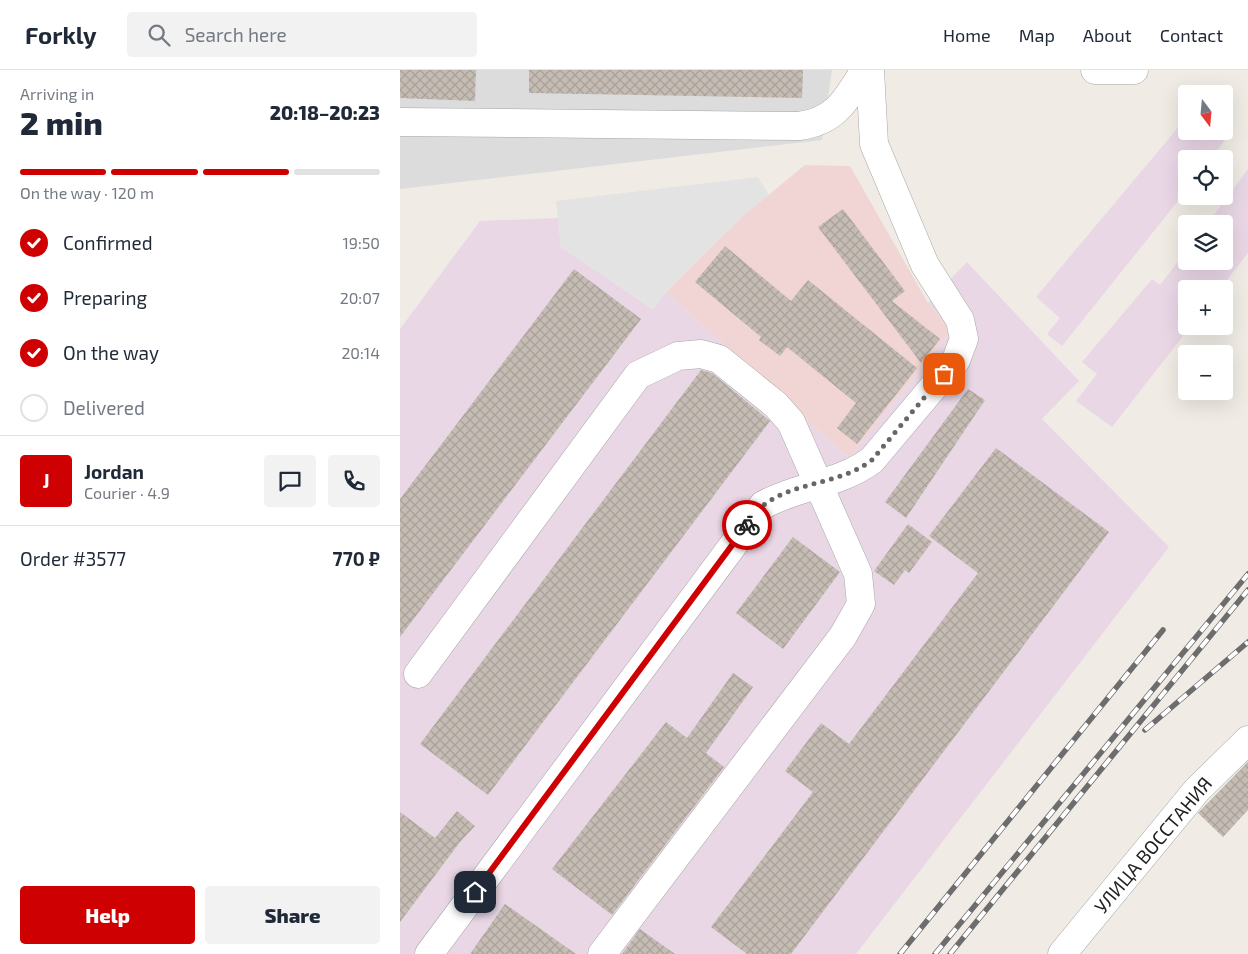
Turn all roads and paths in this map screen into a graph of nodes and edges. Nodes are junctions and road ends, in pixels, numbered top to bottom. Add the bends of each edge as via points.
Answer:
1 (865, 70) edge
2 (870, 70) edge
3 (1095, 70) edge
4 (1134, 70) edge
5 (400, 122) edge
6 (818, 484) junction
7 (418, 674) dead end
8 (1248, 740) edge
9 (429, 954) edge
10 (602, 954) edge
11 (1062, 954) edge

1 - 5 street via 831,116 815,124 799,126
2 - 6 street via 874,144 926,265 960,320 964,339 956,360 872,460 858,470
3 - 4 street
6 - 7 street via 791,422 776,405 719,358 701,354 678,356 657,364 638,375
6 - 9 street via 784,494 764,505 750,520
6 - 10 street via 858,574 861,604 842,636
8 - 11 street, УЛИЦА ВОССТАНИЯ via 1197,790

